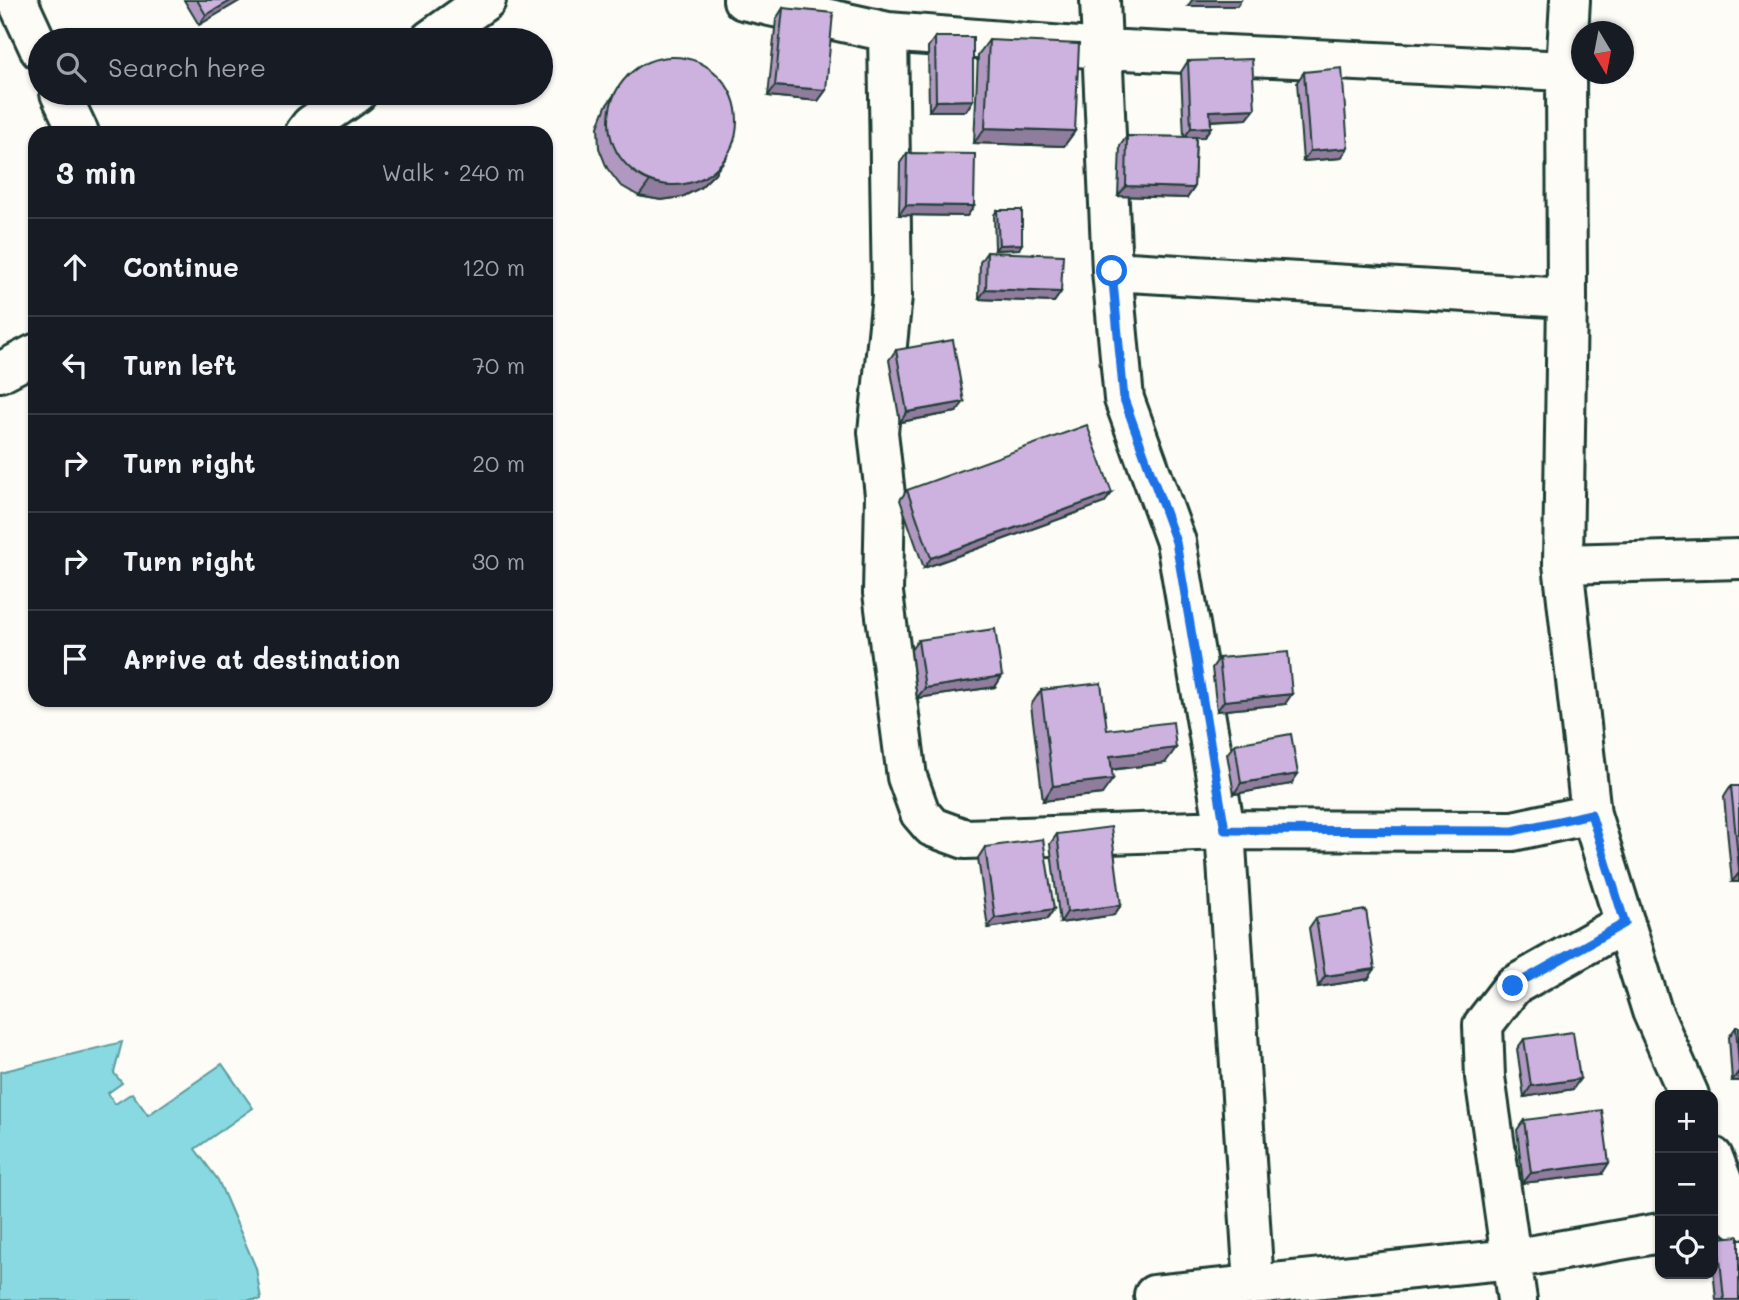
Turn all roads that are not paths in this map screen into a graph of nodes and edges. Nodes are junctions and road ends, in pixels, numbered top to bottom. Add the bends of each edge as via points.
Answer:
1 (17, 0) edge
2 (486, 0) edge
3 (743, 0) edge
4 (1100, 0) edge
5 (1570, 0) edge
6 (30, 28) edge
7 (447, 28) edge
8 (888, 32) junction
9 (1103, 49) junction
10 (1566, 71) junction
11 (66, 105) edge
12 (341, 105) edge
13 (76, 126) edge
14 (313, 126) edge
15 (1112, 271) junction
16 (1567, 298) junction
17 (28, 358) edge
18 (0, 372) edge
19 (1739, 559) edge
20 (1563, 564) junction
21 (1591, 814) junction
22 (1225, 830) junction
23 (1625, 923) junction
24 (1687, 1090) edge
25 (1718, 1177) edge
26 (1729, 1221) edge
27 (1655, 1234) edge
28 (1512, 1259) junction
29 (1254, 1286) junction
30 (1154, 1295) dead end
31 (1517, 1300) edge

1 - 6 street
2 - 7 street
3 - 8 street
4 - 9 street
5 - 10 street
8 - 9 street
8 - 22 street via 892,296 878,432 885,495 883,593 907,777 920,813 932,827 965,839
9 - 10 street
9 - 15 street
10 - 16 street
11 - 13 street
12 - 14 street
15 - 16 street
15 - 22 street via 1124,399 1176,542
16 - 20 street
17 - 18 street
19 - 20 street
20 - 21 street
21 - 22 street via 1513,831
21 - 23 street
22 - 29 street
23 - 24 street via 1652,1011
23 - 28 street via 1513,986 1483,1026 1485,1077
25 - 26 street
27 - 28 street
28 - 29 street
28 - 31 street
29 - 30 street

